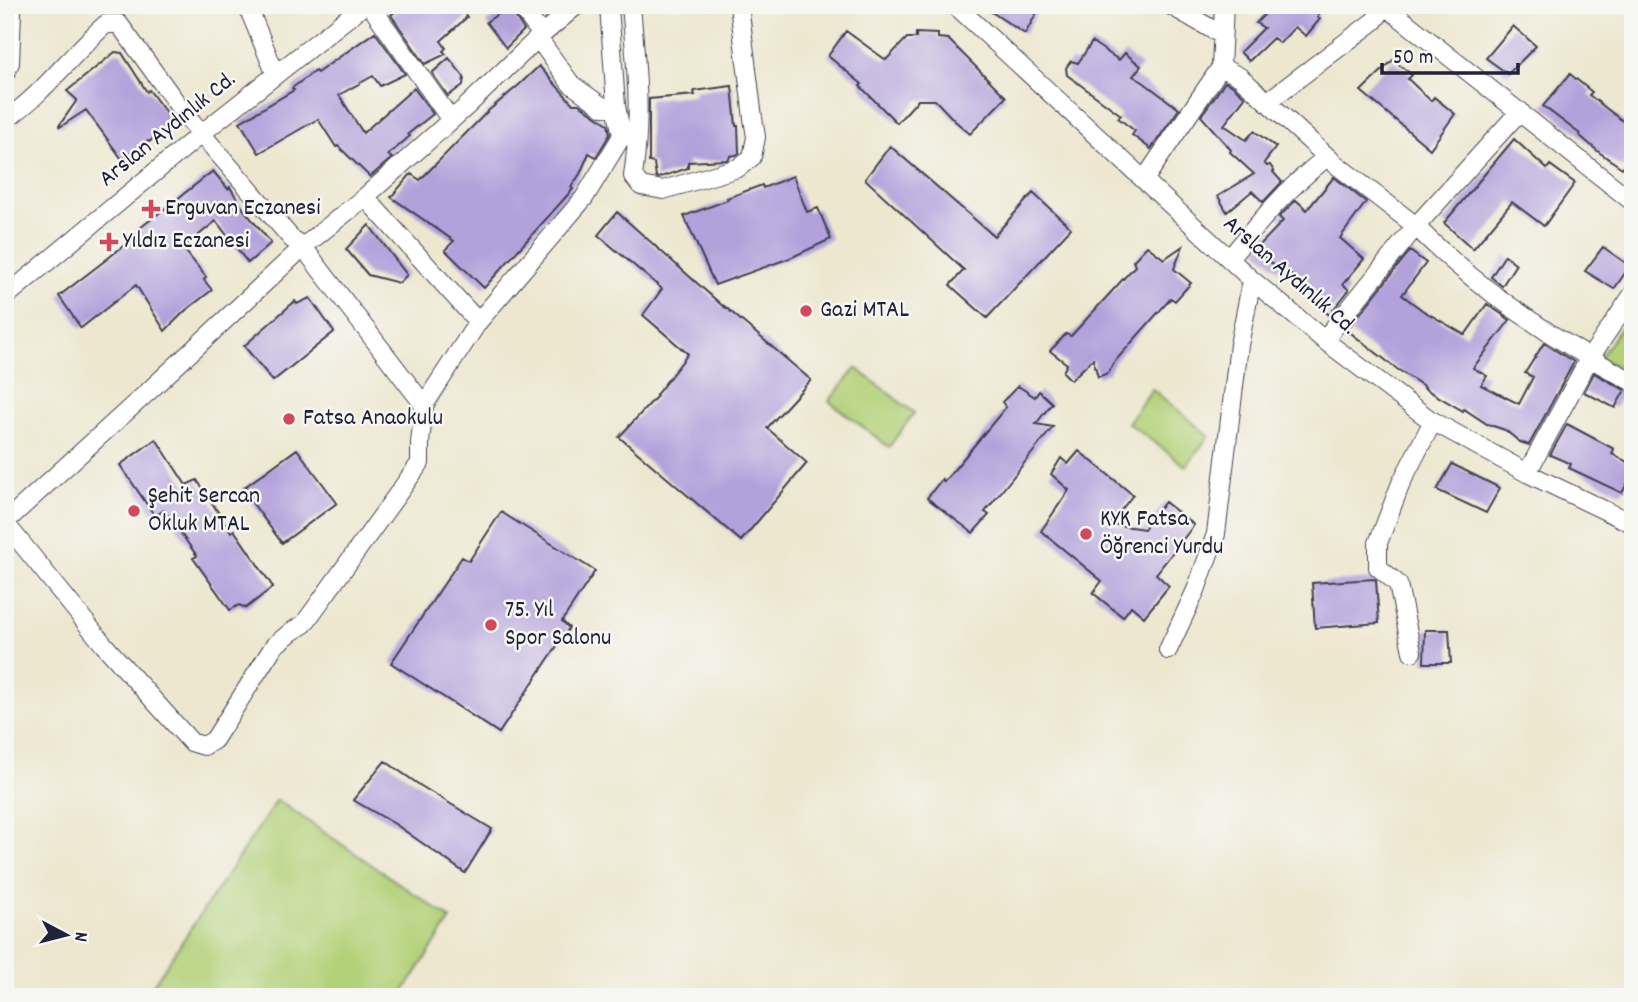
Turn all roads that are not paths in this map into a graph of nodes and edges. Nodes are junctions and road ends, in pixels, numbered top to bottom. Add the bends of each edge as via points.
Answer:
1 (10, 5) edge
2 (247, 5) edge
3 (364, 5) edge
4 (370, 5) edge
5 (520, 5) edge
6 (576, 5) edge
7 (609, 5) edge
8 (632, 5) edge
9 (739, 5) edge
10 (1170, 5) edge
11 (1224, 5) edge
12 (1384, 6) edge
13 (964, 9) edge
14 (1222, 35) junction
15 (540, 36) junction
16 (1221, 67) junction
17 (5, 74) edge
18 (276, 75) junction
19 (1267, 102) junction
20 (616, 106) junction
21 (1520, 111) junction
22 (5, 120) edge
23 (451, 120) junction
24 (202, 133) junction
25 (1327, 156) junction
26 (1144, 180) junction
27 (365, 197) junction
28 (1633, 202) edge
29 (1416, 226) junction
30 (303, 247) junction
31 (1229, 259) junction
32 (1252, 281) junction
33 (1633, 294) edge
34 (5, 297) edge
35 (478, 322) junction
36 (1324, 340) junction
37 (1589, 359) junction
38 (1633, 382) edge
39 (424, 405) junction
40 (1433, 421) junction
41 (1527, 473) junction
42 (5, 523) edge
43 (1633, 524) edge
44 (1168, 650) dead end
45 (1412, 652) dead end

1 - 17 street via 10,64
2 - 18 street
3 - 18 street, Arslan Aydınlık Cd.
4 - 23 street
5 - 15 street
6 - 15 street
7 - 20 street
8 - 9 street via 639,104 633,176 641,186 663,190 738,168 752,157 756,137
10 - 14 street
11 - 14 street
12 - 19 street via 1374,20
12 - 21 street
13 - 26 street, Arslan Aydınlık Cd.
14 - 16 street
15 - 20 street via 571,84 603,107
15 - 23 street
16 - 19 street via 1240,77
16 - 26 street
18 - 24 street, Arslan Aydınlık Cd.
19 - 25 street
20 - 35 street via 622,136 603,169 584,198
21 - 28 street
21 - 29 street
22 - 24 street via 106,23 119,24
23 - 27 street
24 - 30 street
24 - 34 street, Arslan Aydınlık Cd.
25 - 29 street
25 - 31 street via 1271,208
26 - 31 street, Arslan Aydınlık Cd.
27 - 30 street
27 - 35 street
29 - 36 street
29 - 37 street via 1479,284
30 - 39 street
30 - 42 street
31 - 32 street, Arslan Aydınlık Cd.
32 - 36 street, Arslan Aydınlık Cd.
32 - 44 street via 1239,345 1216,534
33 - 37 street
35 - 39 street
36 - 40 street, Arslan Aydınlık Cd.
37 - 38 street
37 - 41 street
39 - 42 street via 420,463 304,624 274,646 214,740 204,746 191,742 113,655
40 - 41 street, Arslan Aydınlık Cd.
40 - 45 street via 1378,543 1378,567 1398,584
41 - 43 street, Arslan Aydınlık Cd.

